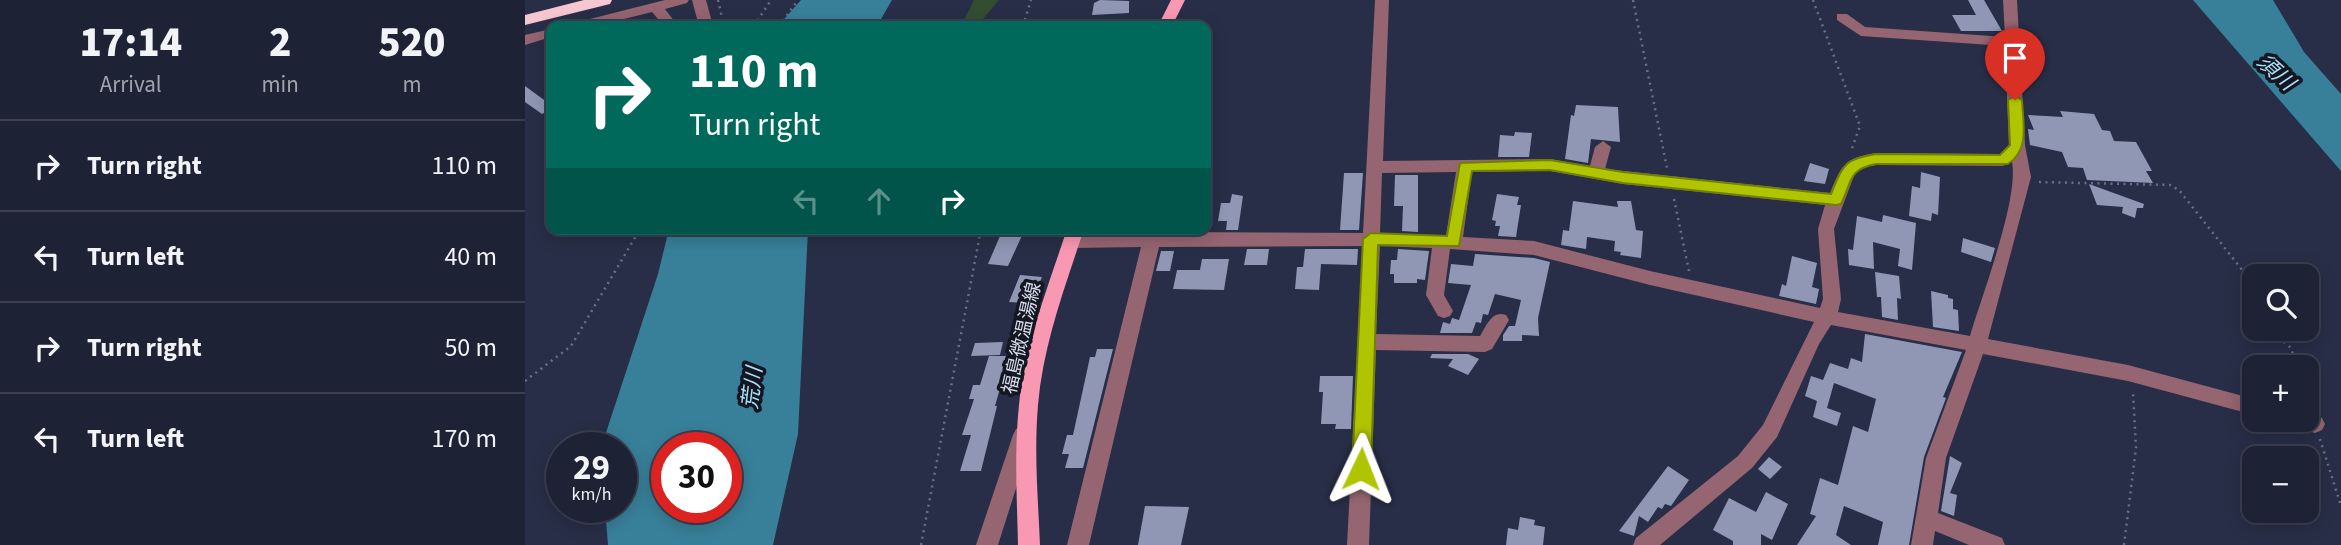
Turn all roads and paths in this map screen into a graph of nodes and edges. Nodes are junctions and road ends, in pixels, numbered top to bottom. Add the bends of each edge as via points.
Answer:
1 (548, 0) edge
2 (604, 0) edge
3 (682, 0) edge
4 (699, 0) edge
5 (718, 0) edge
6 (771, 0) edge
7 (798, 0) edge
8 (1031, 0) edge
9 (1178, 0) edge
10 (1382, 0) edge
11 (1633, 0) edge
12 (1813, 0) edge
13 (2010, 0) edge
14 (525, 6) edge
15 (656, 7) junction
16 (1842, 17) dead end
17 (525, 20) edge
18 (599, 21) edge
19 (667, 21) edge
20 (705, 21) edge
21 (723, 21) edge
22 (757, 21) edge
23 (783, 21) edge
24 (1025, 21) edge
25 (1168, 21) edge
26 (546, 34) edge
27 (525, 40) edge
28 (2012, 42) junction
29 (2017, 145) junction
30 (1603, 148) dead end
31 (1465, 166) junction
32 (1374, 167) junction
33 (1848, 170) junction
34 (1596, 173) junction
35 (2023, 177) junction
36 (1669, 181) junction
37 (1836, 200) junction
38 (636, 235) edge
39 (980, 235) edge
40 (1074, 235) edge
41 (1151, 239) junction
42 (1371, 239) junction
43 (1448, 242) junction
44 (2242, 270) edge
45 (1691, 287) junction
46 (1444, 311) dead end
47 (1827, 317) junction
48 (1500, 320) dead end
49 (2283, 341) edge
50 (1367, 342) junction
51 (1977, 343) junction
52 (2293, 355) edge
53 (2133, 374) junction
54 (525, 381) edge
55 (2242, 404) edge
56 (1027, 423) junction
57 (2311, 432) edge
58 (2341, 506) edge
59 (1926, 518) junction
60 (921, 545) edge
61 (987, 545) edge
62 (1029, 545) edge
63 (1078, 545) edge
64 (1359, 545) edge
65 (1644, 545) edge
66 (1922, 545) edge
67 (1994, 545) edge
68 (2123, 545) edge

1 - 14 highway
2 - 17 highway
3 - 15 street
4 - 20 street
5 - 21 path
6 - 22 path
7 - 23 path
8 - 24 path
9 - 25 main road
10 - 32 street
11 - 36 path
12 - 33 path via 1860,125
13 - 28 street
15 - 18 street
15 - 19 street
16 - 28 street via 1861,31
26 - 27 street
28 - 29 street
29 - 33 street via 2003,160 1876,159 1857,162
29 - 35 street
30 - 34 street
31 - 32 street
31 - 34 street via 1550,165
31 - 43 street
32 - 42 street
33 - 37 street
34 - 36 street
35 - 44 path via 2036,182 2170,186 2179,190
35 - 51 street
36 - 37 street
36 - 45 path
37 - 47 street via 1826,229 1832,299
38 - 54 path via 571,346
39 - 60 path
40 - 41 street
40 - 56 main road, 福島微温湯線 via 1049,306
41 - 42 street
41 - 63 street
42 - 43 street
42 - 50 street
43 - 45 street via 1550,250
43 - 46 street via 1435,295
45 - 47 street
47 - 51 street
47 - 65 street via 1770,431 1745,462
48 - 50 street via 1485,344
49 - 52 path
50 - 64 street
51 - 53 street
51 - 59 street via 1936,458
53 - 55 street
53 - 68 path via 2136,448
56 - 61 street
56 - 62 main road, 福島微温湯線
57 - 58 path
59 - 66 street
59 - 67 street

